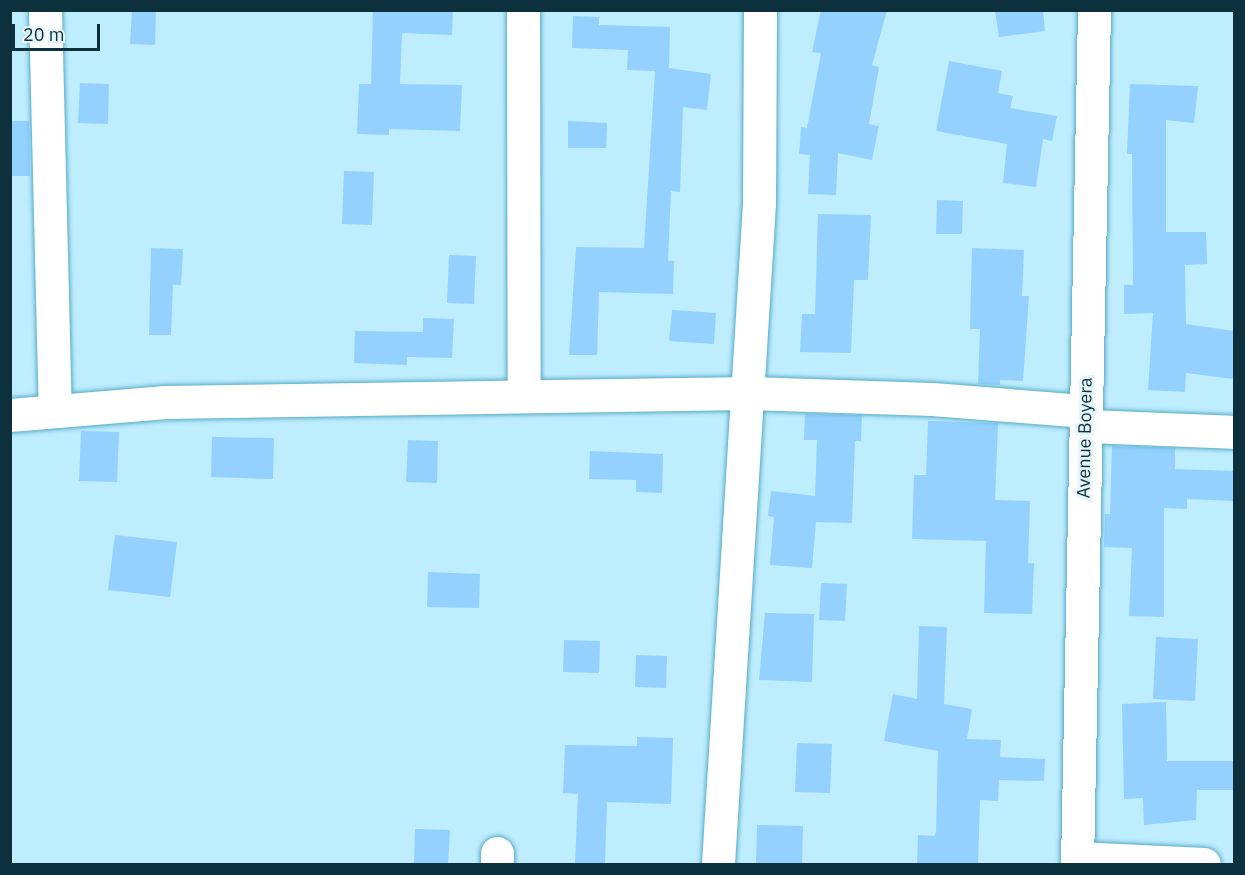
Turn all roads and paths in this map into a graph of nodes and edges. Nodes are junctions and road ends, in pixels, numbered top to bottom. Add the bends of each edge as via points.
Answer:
1 (45, 10) edge
2 (523, 10) edge
3 (760, 10) edge
4 (1094, 10) edge
5 (748, 393) junction
6 (524, 396) junction
7 (55, 411) junction
8 (10, 415) edge
9 (1086, 418) junction
10 (1234, 432) edge
11 (1077, 861) edge
12 (718, 864) edge
13 (1204, 864) edge

1 - 7 street
2 - 6 street
3 - 5 street via 759,203
4 - 9 street, Avenue Boyera
5 - 6 street
5 - 9 street via 932,399
5 - 12 street
6 - 7 street via 165,402
7 - 8 street
9 - 10 street
9 - 11 street, Avenue Boyera
11 - 13 street

